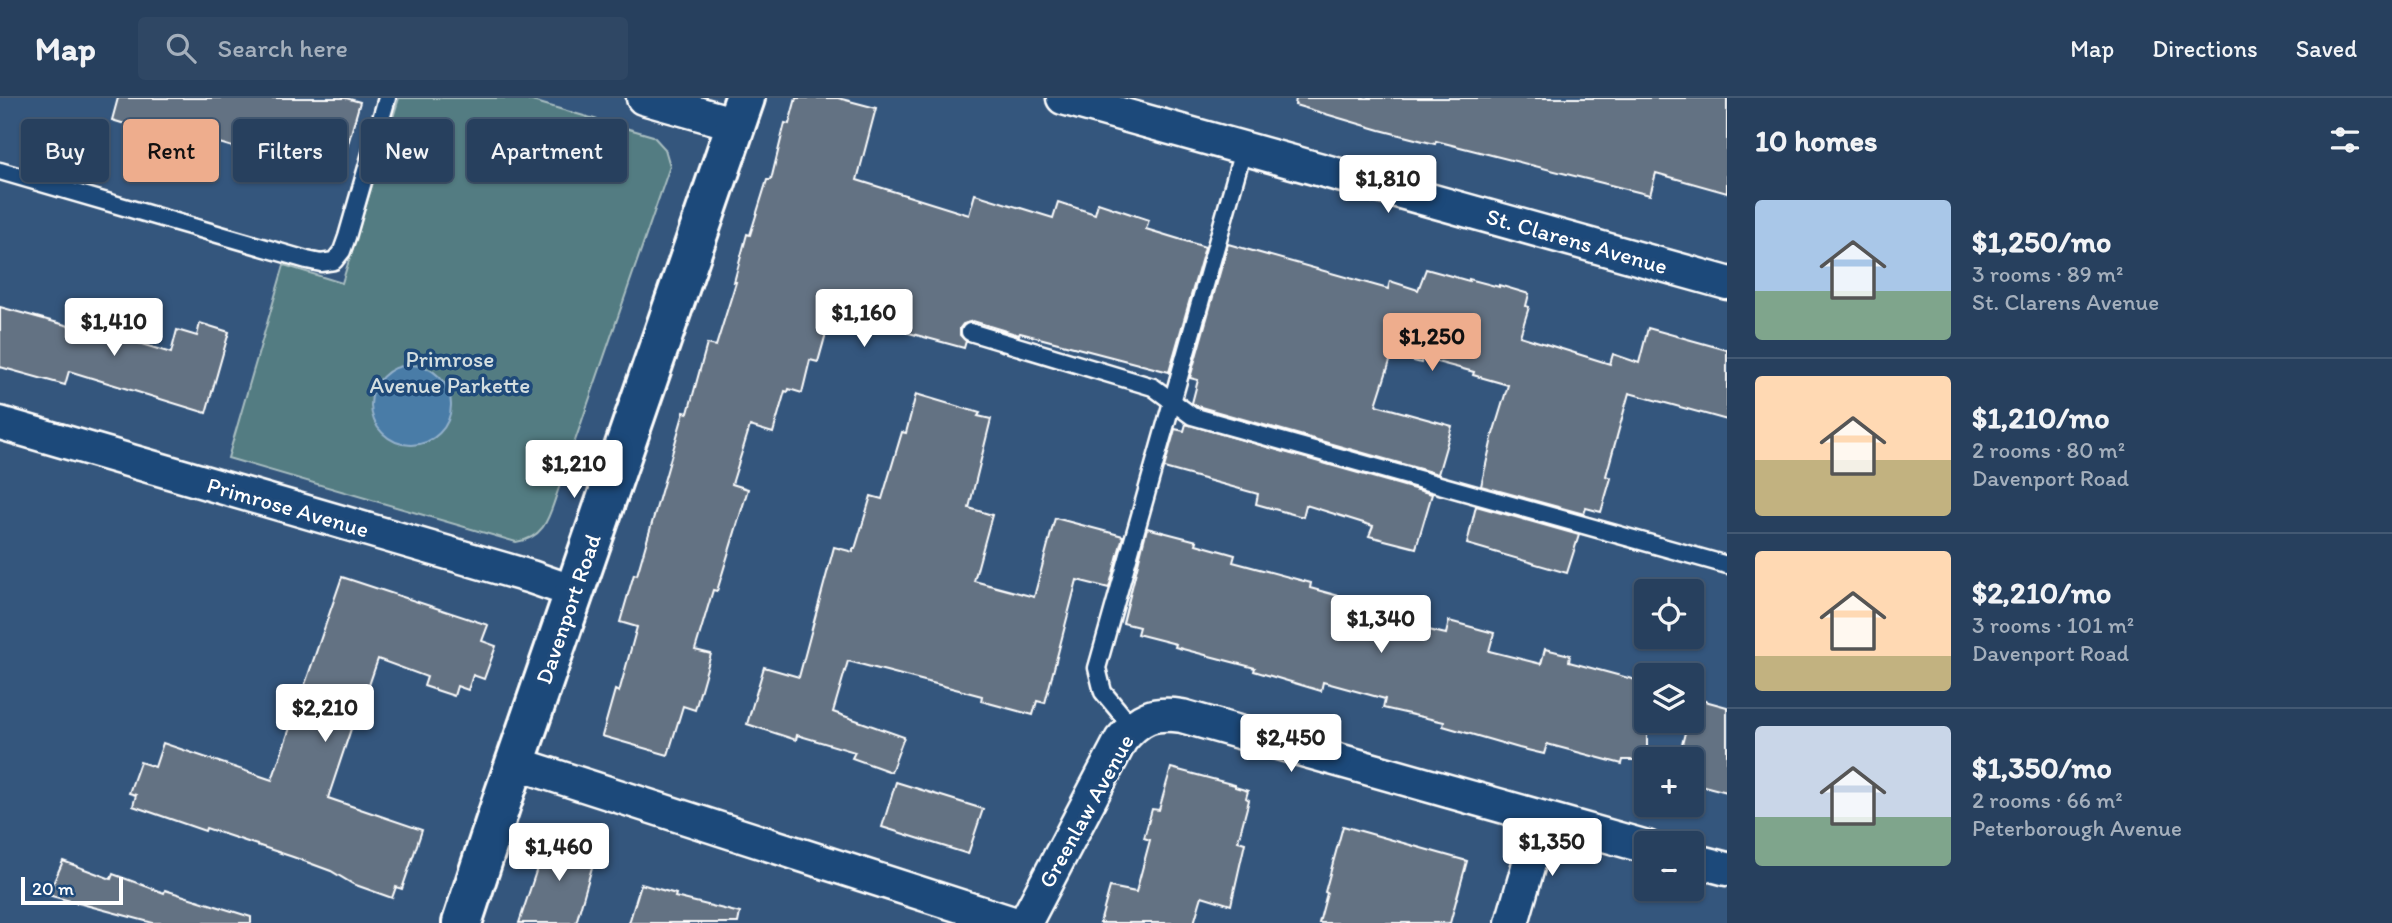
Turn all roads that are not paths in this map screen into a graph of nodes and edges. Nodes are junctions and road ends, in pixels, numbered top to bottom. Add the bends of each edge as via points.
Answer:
1 (387, 98) edge
2 (643, 98) edge
3 (1063, 98) edge
4 (741, 111) edge
5 (1244, 147) junction
6 (0, 171) edge
7 (1727, 283) edge
8 (970, 332) dead end
9 (1171, 400) junction
10 (0, 423) edge
11 (1727, 565) edge
12 (574, 592) junction
13 (1132, 727) junction
14 (516, 763) junction
15 (1542, 818) junction
16 (1634, 843) edge
17 (1704, 863) edge
18 (1727, 869) edge
19 (463, 923) edge
20 (1013, 923) edge
21 (1025, 923) edge
22 (1512, 923) edge

1 - 6 lane via 347,237 334,261 307,260
2 - 4 street
3 - 5 street, St. Clarens Avenue
4 - 12 street, Davenport Road
5 - 7 street, St. Clarens Avenue
5 - 9 lane
8 - 9 lane via 1153,387
9 - 11 lane via 1192,416
9 - 13 lane via 1097,668 1103,692
10 - 12 street, Primrose Avenue
12 - 14 street, Davenport Road
13 - 15 street, Greenlaw Avenue via 1149,716 1182,716
13 - 21 street, Greenlaw Avenue
14 - 19 street, Davenport Road
14 - 20 street
15 - 16 street, Greenlaw Avenue
15 - 22 street
17 - 18 street

